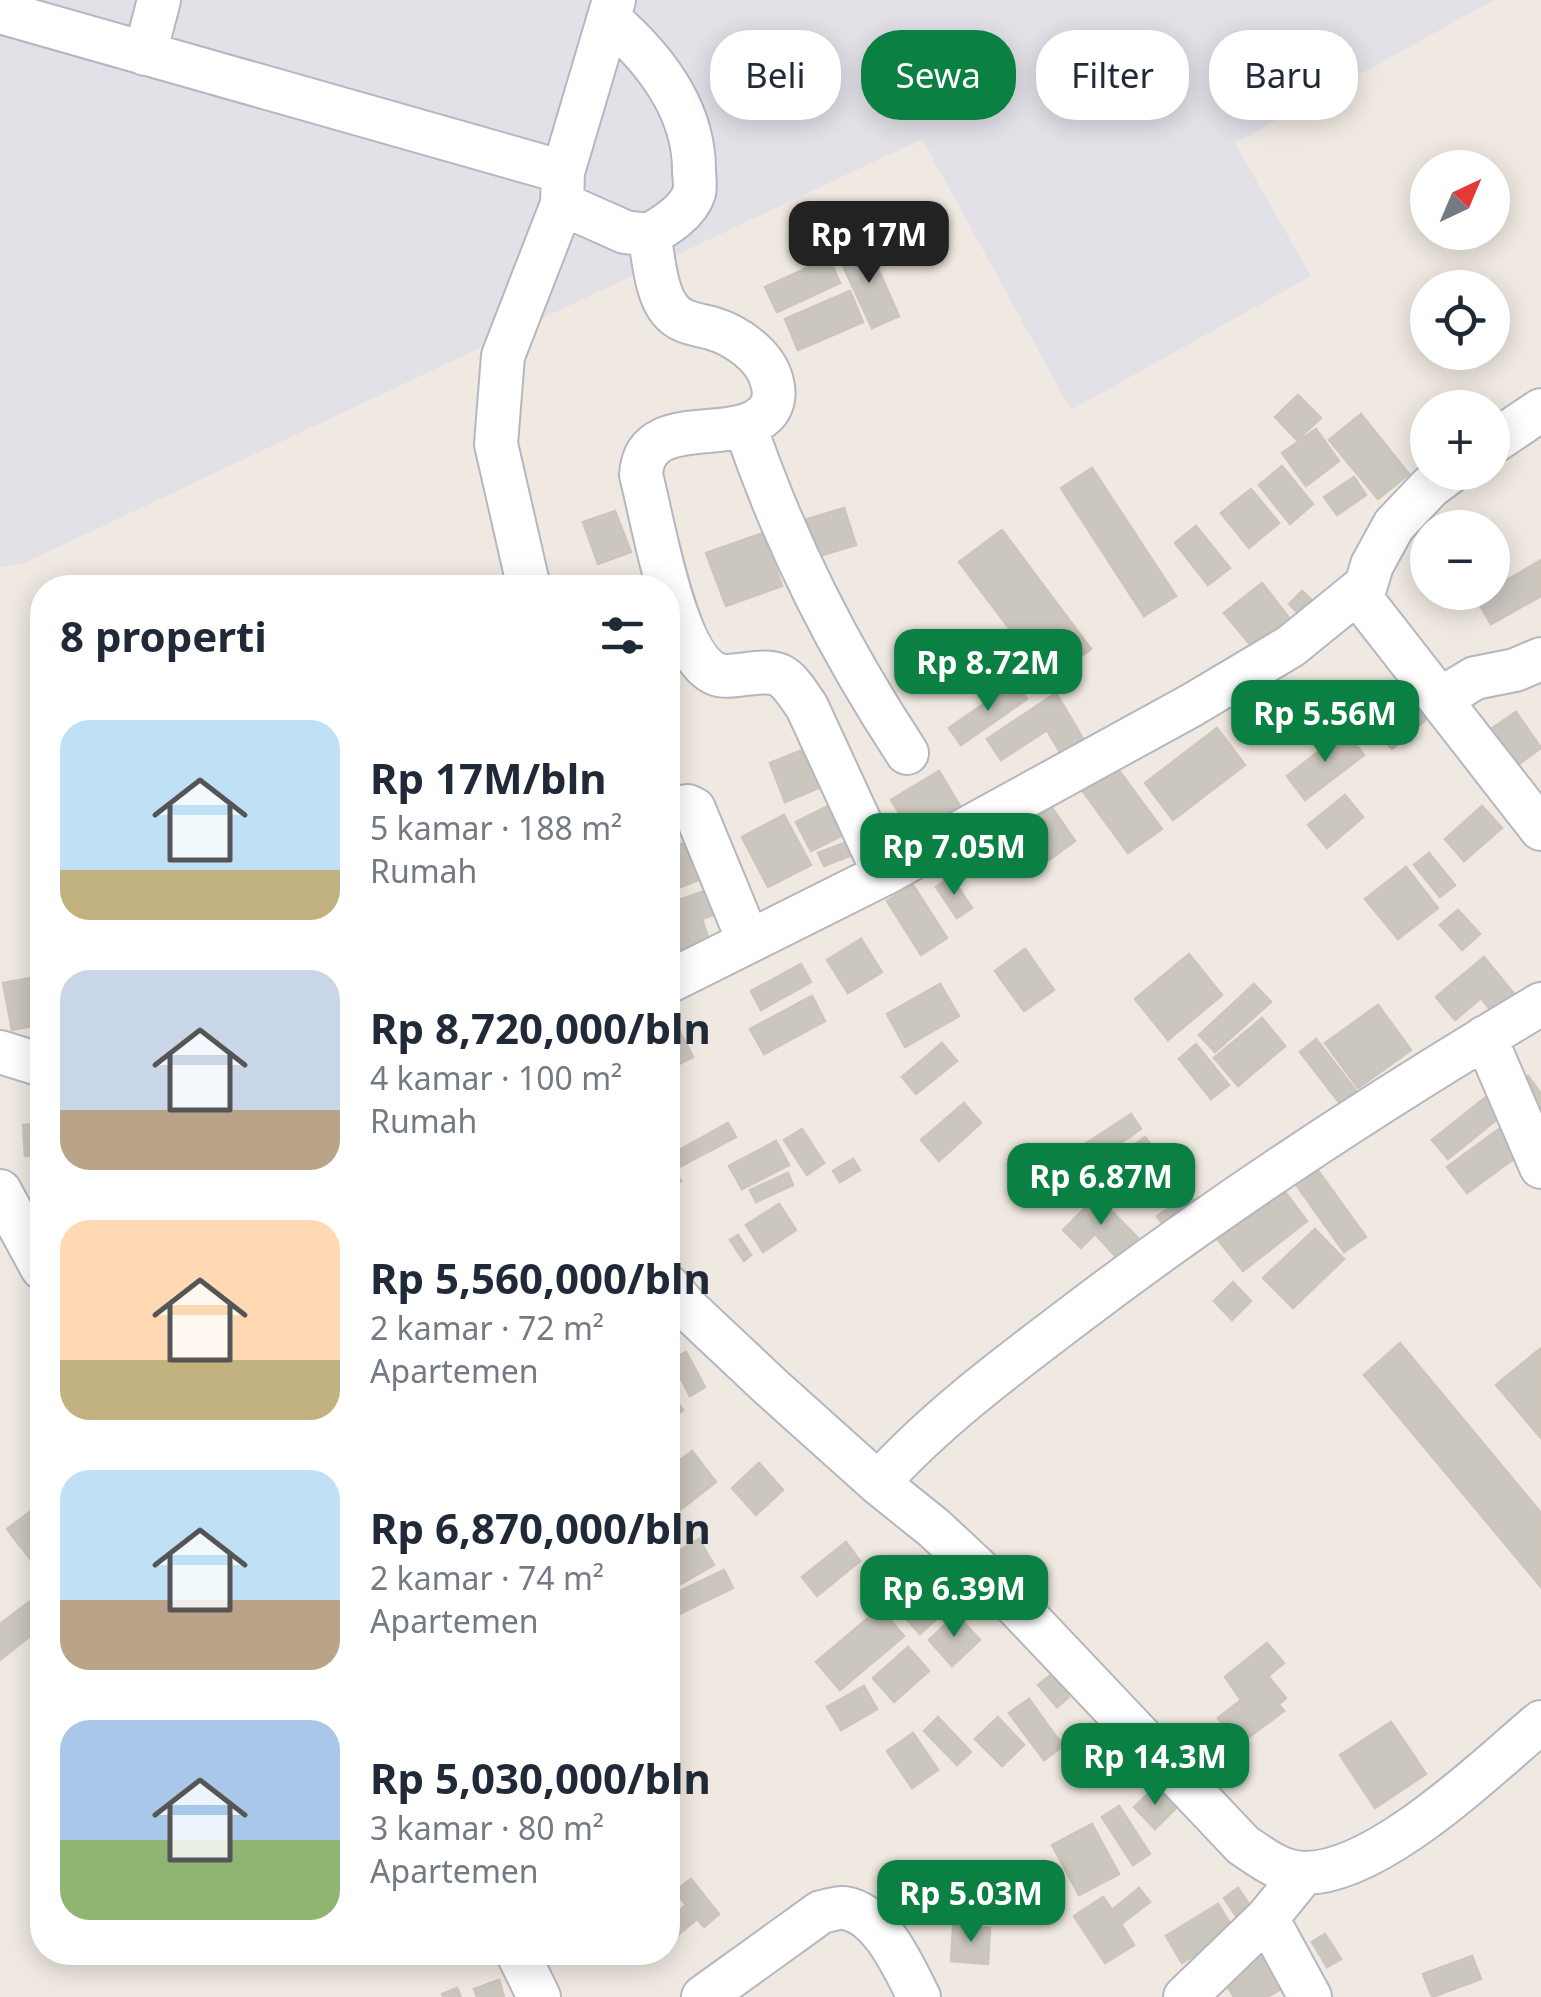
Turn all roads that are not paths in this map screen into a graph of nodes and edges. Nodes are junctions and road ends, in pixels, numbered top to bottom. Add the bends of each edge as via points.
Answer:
1 (159, 0) edge
2 (611, 9) edge
3 (0, 12) edge
4 (145, 54) junction
5 (562, 188) junction
6 (649, 235) junction
7 (1541, 410) edge
8 (745, 426) junction
9 (1510, 432) edge
10 (1427, 490) edge
11 (526, 575) edge
12 (662, 575) edge
13 (1357, 592) junction
14 (680, 633) edge
15 (1541, 659) edge
16 (1440, 700) junction
17 (907, 753) dead end
18 (680, 807) edge
19 (1541, 829) edge
20 (884, 874) junction
21 (748, 940) junction
22 (680, 976) edge
23 (1541, 1004) edge
24 (1485, 1037) junction
25 (0, 1052) edge
26 (30, 1061) edge
27 (1541, 1168) edge
28 (0, 1191) edge
29 (30, 1246) edge
30 (680, 1301) edge
31 (878, 1483) junction
32 (1541, 1722) edge
33 (1302, 1874) junction
34 (1267, 1918) junction
35 (523, 1965) edge
36 (539, 1997) edge
37 (703, 1997) edge
38 (919, 1997) edge
39 (1185, 1997) edge
40 (1310, 1997) edge

1 - 4 street
2 - 5 street
2 - 6 street via 661,72 690,131 694,194
3 - 4 street
4 - 5 street
5 - 6 street via 624,232
5 - 11 street via 502,356 496,444
6 - 8 street via 669,310 738,340 772,379 767,413
7 - 9 street
8 - 12 street via 679,433 650,450 642,463
8 - 17 street via 820,607
10 - 13 street via 1394,525
13 - 16 street
13 - 20 street via 1308,634 1192,705
14 - 20 street via 719,676 770,670 795,689
15 - 16 street via 1475,678
16 - 19 street
18 - 21 street via 694,809
20 - 21 street
21 - 22 street
23 - 24 street
24 - 27 street
24 - 31 street via 1175,1238 987,1381
25 - 26 street
28 - 29 street
30 - 31 street
31 - 33 street via 1010,1599 1243,1845 1277,1868
32 - 33 street via 1377,1851 1336,1870
33 - 34 street
34 - 39 street
34 - 40 street
35 - 36 street
37 - 38 street via 821,1912 842,1907 861,1914 891,1944

